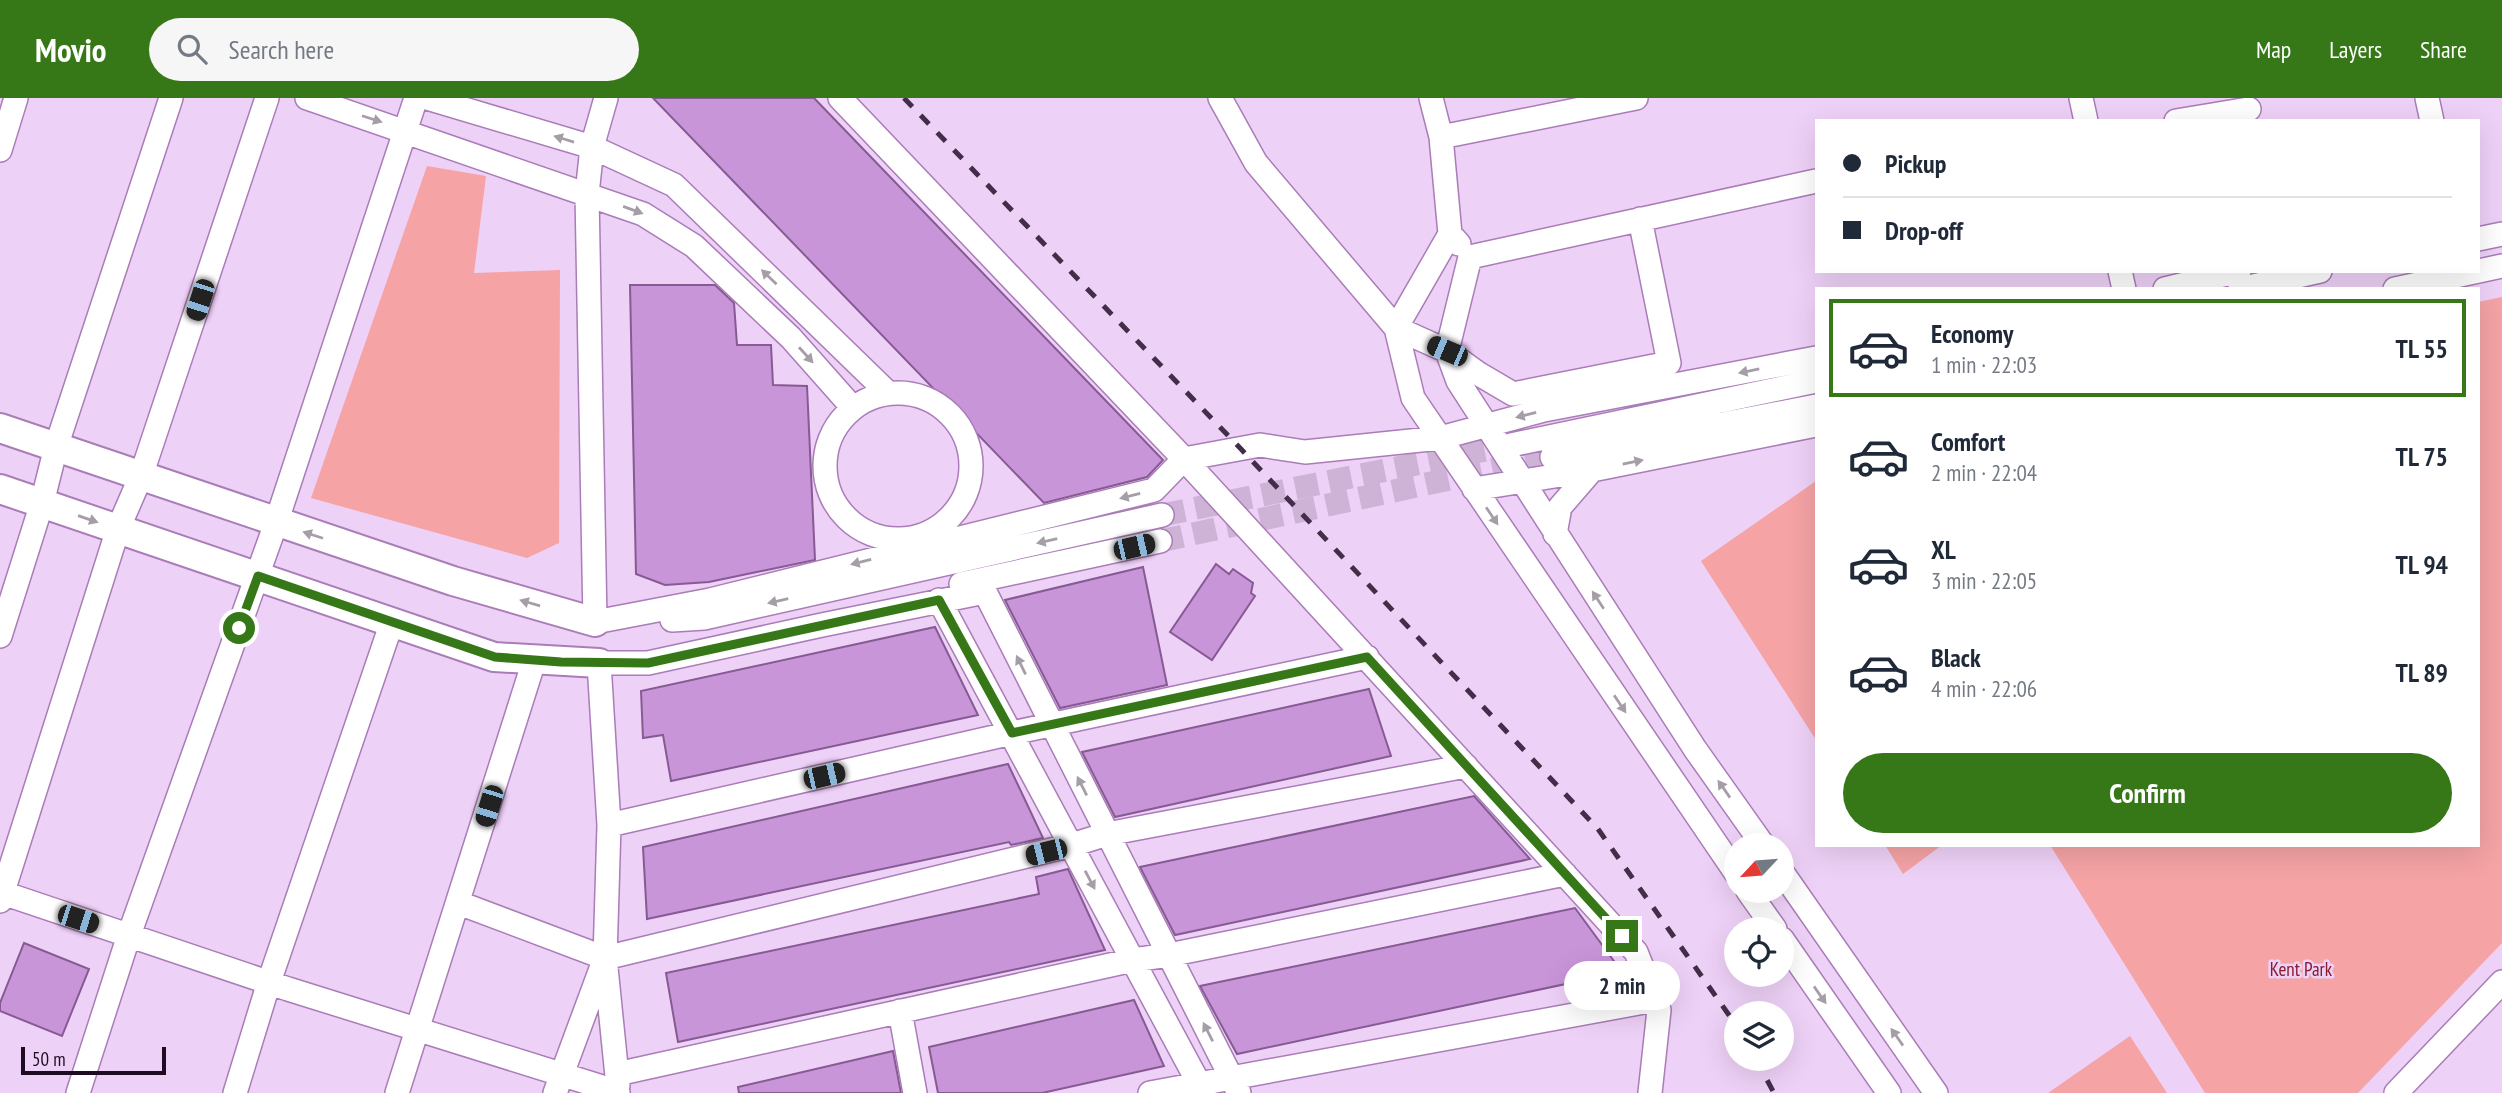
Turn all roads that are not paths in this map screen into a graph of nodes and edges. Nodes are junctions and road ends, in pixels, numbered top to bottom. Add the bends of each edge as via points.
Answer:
1 (16, 98) edge
2 (171, 98) edge
3 (267, 98) edge
4 (307, 98) edge
5 (416, 98) edge
6 (427, 98) edge
7 (606, 98) edge
8 (840, 98) edge
9 (1220, 98) edge
10 (1432, 98) edge
11 (1636, 98) edge
12 (2081, 98) edge
13 (2427, 98) edge
14 (1536, 107) edge
15 (2250, 109) edge
16 (2086, 119) edge
17 (2188, 119) edge
18 (2432, 119) edge
19 (406, 130) junction
20 (1441, 137) junction
21 (592, 147) junction
22 (0, 150) edge
23 (1815, 181) edge
24 (587, 194) junction
25 (1640, 219) junction
26 (1450, 234) junction
27 (2502, 234) edge
28 (2480, 239) edge
29 (1470, 257) junction
30 (2502, 266) edge
31 (2480, 270) edge
32 (2231, 273) edge
33 (2311, 273) edge
34 (2463, 273) edge
35 (2173, 287) edge
36 (2249, 287) edge
37 (2404, 287) edge
38 (1396, 328) junction
39 (1447, 351) junction
40 (1815, 358) edge
41 (1815, 381) edge
42 (888, 393) junction
43 (1815, 406) edge
44 (853, 408) junction
45 (1486, 425) junction
46 (1815, 425) edge
47 (0, 428) edge
48 (1440, 438) junction
49 (1511, 445) tunnel mouth
50 (56, 447) junction
51 (1552, 457) tunnel mouth
52 (1184, 459) junction
53 (1592, 470) junction
54 (141, 476) junction
55 (1521, 481) junction
56 (0, 489) edge
57 (1474, 489) junction
58 (42, 503) junction
59 (1162, 515) tunnel mouth
60 (276, 523) junction
61 (118, 529) junction
62 (1555, 534) junction
63 (1160, 541) tunnel mouth
64 (258, 576) junction
65 (939, 600) junction
66 (392, 622) junction
67 (595, 622) junction
68 (0, 636) edge
69 (1367, 657) junction
70 (534, 661) junction
71 (599, 663) junction
72 (1052, 726) junction
73 (1012, 733) junction
74 (1466, 766) junction
75 (609, 825) junction
76 (1754, 833) edge
77 (1107, 834) junction
78 (1072, 845) junction
79 (1724, 855) edge
80 (1565, 874) junction
81 (1794, 889) edge
82 (1, 896) edge
83 (459, 903) junction
84 (129, 935) junction
85 (1169, 955) junction
86 (1794, 956) edge
87 (605, 958) junction
88 (1133, 960) junction
89 (269, 982) junction
90 (2502, 982) edge
91 (1655, 1000) junction
92 (900, 1011) junction
93 (418, 1029) junction
94 (558, 1084) edge
95 (618, 1086) edge
96 (1236, 1086) edge
97 (1201, 1088) edge
98 (78, 1093) edge
99 (235, 1093) edge
100 (397, 1093) edge
101 (915, 1093) edge
102 (1150, 1093) edge
103 (1650, 1093) edge
104 (1889, 1093) edge
105 (1936, 1093) edge
106 (2396, 1093) edge

1 - 22 street
2 - 50 street
3 - 54 street
4 -> 19 street
5 - 19 street
21 -> 6 street
7 - 21 street
8 - 52 street
9 - 38 street via 1256,163
10 - 20 street
11 - 14 street
12 - 16 street
13 - 18 street
14 - 20 street
15 - 17 street
19 - 24 street
19 - 60 street
20 - 26 street
21 - 24 street
42 -> 21 street via 674,185
23 - 25 street
24 -> 44 street via 643,214 694,246 791,338
24 - 67 street
25 - 29 street
25 - 39 street via 1669,363 1513,394
26 - 29 street
26 - 38 street
27 - 28 street
29 - 39 street
30 - 31 street
32 - 35 street
33 - 36 street
34 - 37 street
38 - 39 street
38 - 48 street via 1413,398
39 - 45 street via 1458,381
40 -> 45 street
41 - 49 street
42 - 44 street
42 - 44 street via 913,394 936,403 955,420 967,441 971,466 967,490 956,512 937,529 914,538 889,540 845,518 831,498 825,474 826,449 836,426
43 - 51 street
45 - 48 street
45 - 55 street
53 -> 46 street
47 - 50 main road
48 - 52 street via 1304,452 1260,445
48 - 57 street
50 - 54 main road
50 - 58 street
52 -> 67 street via 1153,490 709,600
52 - 69 street
53 - 55 street
53 - 62 street via 1560,507
54 - 60 main road
54 - 61 street
55 - 57 street
55 - 62 street
56 - 58 main road
57 -> 79 street
58 -> 61 main road
58 - 68 street
59 -> 67 street via 704,618
60 - 64 street
67 -> 60 main road
61 - 64 main road
61 - 82 street
76 -> 62 street
63 - 71 street
64 - 66 main road
64 - 84 street
65 - 71 street via 648,663
72 -> 65 street via 985,592
65 - 73 street
66 - 70 main road via 495,657
66 - 89 street
69 - 72 street
69 - 74 street
70 - 71 main road
70 - 83 street
71 - 75 street
72 - 73 street
77 -> 72 street
73 - 75 street
73 - 78 street
74 - 77 street
74 - 80 street
75 - 87 street
77 - 78 street
77 - 85 street
78 - 87 street
78 -> 88 street
80 - 85 street
80 - 91 street via 1636,952
105 -> 81 street
82 - 84 street
83 - 87 street
83 - 93 street
84 - 89 street
84 - 98 street
85 - 88 street
96 -> 85 street
86 -> 104 street
87 - 94 street
87 - 95 street
88 - 92 street
88 - 97 street
89 - 93 street
89 - 99 street
90 - 106 street
91 - 96 street
91 - 103 street via 1659,1010
92 - 95 street
92 - 101 street
93 - 94 street
93 - 100 street
94 - 95 street
96 - 97 street
97 - 102 street

